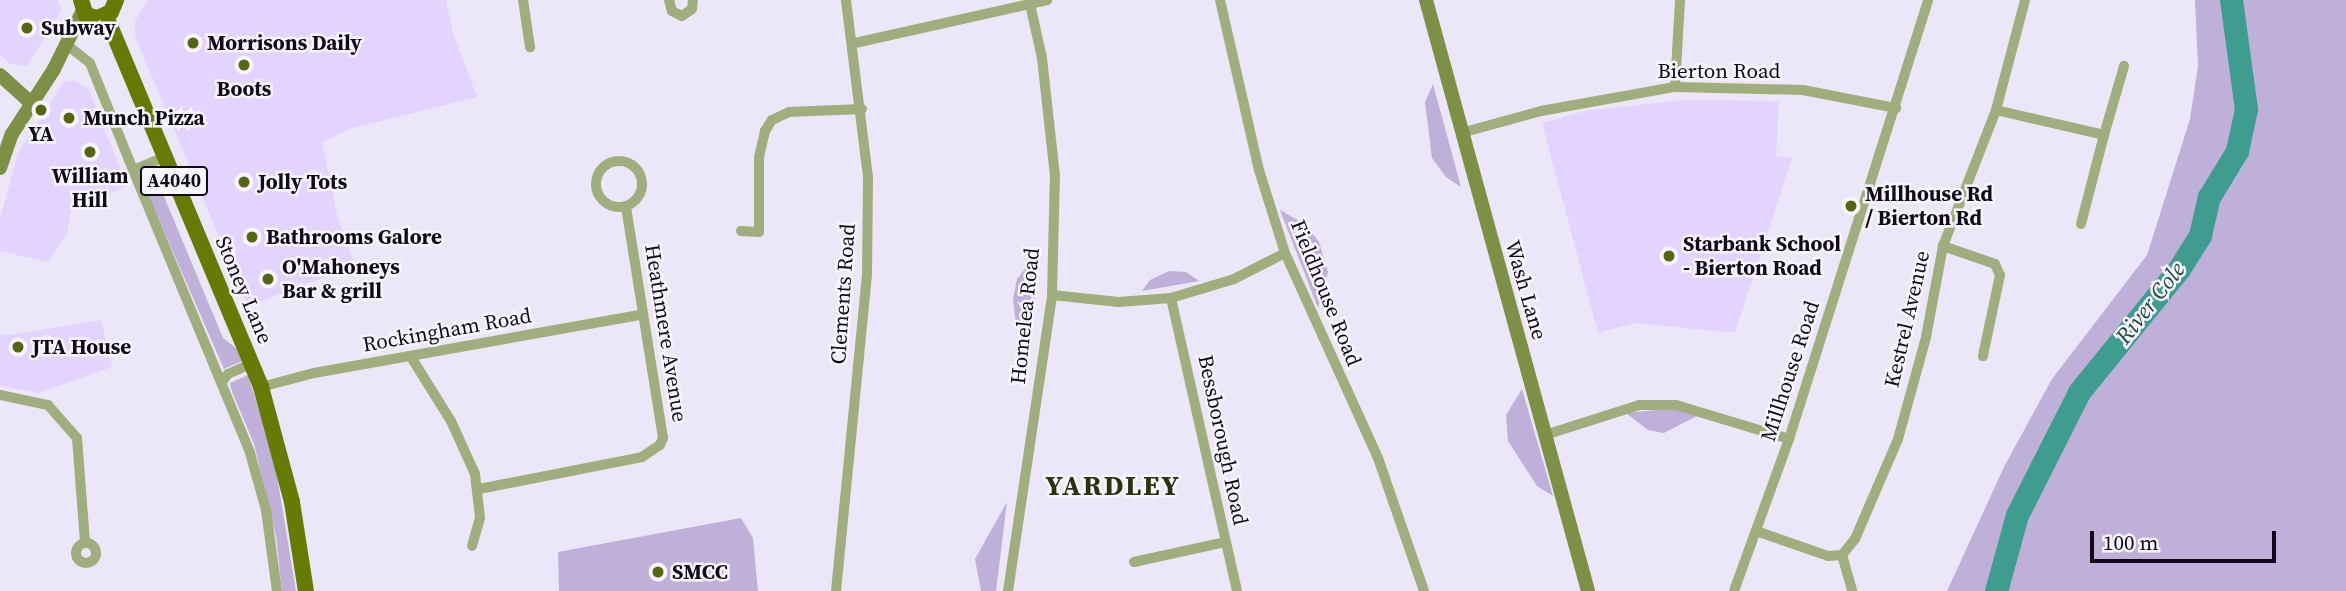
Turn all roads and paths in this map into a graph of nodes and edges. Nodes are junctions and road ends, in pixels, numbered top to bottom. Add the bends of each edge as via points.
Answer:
1 (116, 0) edge
2 (523, 0) edge
3 (669, 0) edge
4 (692, 0) edge
5 (846, 0) edge
6 (1047, 0) edge
7 (1220, 0) edge
8 (1426, 0) edge
9 (1680, 0) edge
10 (1928, 0) edge
11 (2025, 0) edge
12 (1030, 4) junction
13 (82, 5) edge
14 (106, 16) junction
15 (855, 43) junction
16 (67, 45) junction
17 (530, 47) dead end
18 (2124, 66) dead end
19 (0, 75) edge
20 (1675, 87) junction
21 (30, 102) junction
22 (1896, 108) junction
23 (862, 109) junction
24 (1996, 110) junction
25 (1461, 133) junction
26 (2104, 135) junction
27 (164, 157) junction
28 (0, 168) edge
29 (133, 170) junction
30 (626, 206) junction
31 (2081, 224) dead end
32 (741, 232) dead end
33 (1943, 246) junction
34 (1285, 253) junction
35 (1052, 295) junction
36 (1171, 298) junction
37 (641, 315) junction
38 (1983, 356) dead end
39 (411, 357) junction
40 (253, 363) junction
41 (222, 382) junction
42 (261, 387) junction
43 (0, 395) edge
44 (1545, 435) junction
45 (1789, 439) junction
46 (479, 489) junction
47 (1756, 531) junction
48 (85, 542) dead end
49 (1225, 542) junction
50 (472, 546) dead end
51 (1842, 555) junction
52 (1133, 562) dead end
53 (277, 591) edge
54 (306, 591) edge
55 (836, 591) edge
56 (1008, 591) edge
57 (1237, 591) edge
58 (1424, 591) edge
59 (1588, 591) edge
60 (1734, 591) edge
61 (1852, 591) edge

1 - 14 main road
2 - 17 street
3 - 4 street via 671,11 682,16 692,9
5 - 15 street, Clements Road
6 - 12 street
7 - 34 street, Fieldhouse Road via 1259,170
8 - 25 street, Wash Lane
9 - 20 street
10 - 22 street, Millhouse Road
11 - 24 street, Kestrel Avenue
12 - 15 street
12 - 35 street, Homelea Road via 1042,58 1055,176
13 - 14 main road via 92,18
13 - 16 street
14 - 27 main road, Stoney Lane / A4040
15 - 23 street, Clements Road
16 - 21 street
16 - 29 street via 90,63
18 - 26 street
19 - 21 street
20 - 22 street, Bierton Road via 1802,90
20 - 25 street, Bierton Road via 1541,111
21 - 28 street
22 - 45 street, Millhouse Road
23 - 32 street via 789,113 772,120 759,157 759,232
23 - 55 street, Clements Road via 868,177 867,274
24 - 26 street
24 - 33 street, Kestrel Avenue
25 - 44 street, Wash Lane
26 - 31 street
27 - 29 street
27 - 40 main road, Stoney Lane / A4040
29 - 41 street
30 - 30 street via 607,204 598,194 598,175 612,162 631,165 640,174 640,194
30 - 37 street, Heathmere Avenue
33 - 38 street via 1995,264 2000,275
33 - 51 street, Kestrel Avenue via 1926,337 1898,439 1855,540
34 - 36 street via 1234,279
34 - 58 street, Fieldhouse Road via 1377,458
35 - 36 street via 1119,302
35 - 56 street, Homelea Road
36 - 49 street, Bessborough Road
37 - 39 street, Rockingham Road
37 - 46 street, Heathmere Avenue via 663,438 654,451
39 - 42 street, Rockingham Road
39 - 46 street via 451,421
40 - 41 street via 228,373
40 - 42 main road, Stoney Lane / A4040
41 - 53 street via 266,510
42 - 54 main road, Stoney Lane / A4040 via 292,502
43 - 48 street via 48,405 76,438
44 - 45 street via 1639,405 1676,405
44 - 59 street, Wash Lane
45 - 47 street, Millhouse Road
46 - 50 street via 478,536
47 - 51 street via 1812,553
47 - 60 street, Millhouse Road
49 - 52 street
49 - 57 street, Bessborough Road
51 - 61 street

